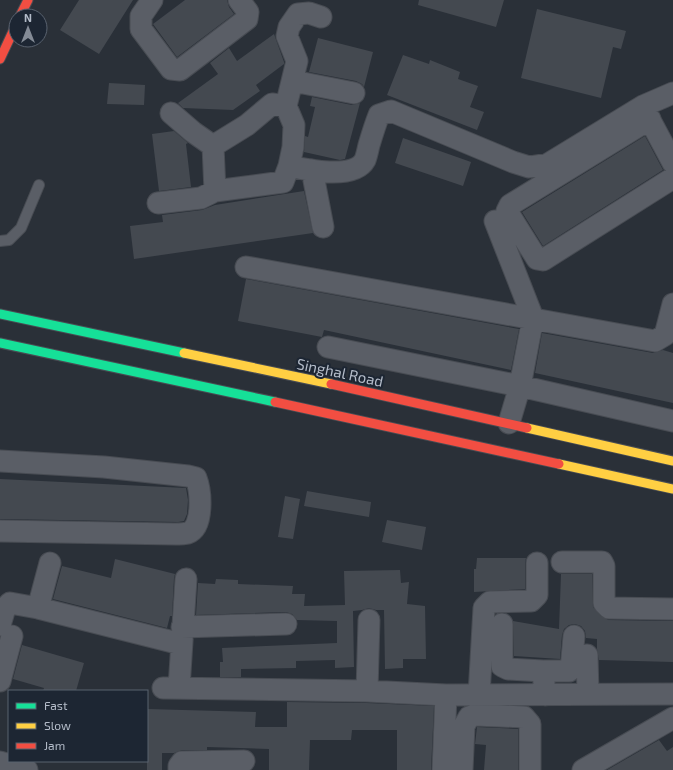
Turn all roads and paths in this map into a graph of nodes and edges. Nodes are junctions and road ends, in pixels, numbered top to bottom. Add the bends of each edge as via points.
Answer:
1 (152, 0) edge
2 (240, 0) edge
3 (321, 17) dead end
4 (8, 42) edge
5 (0, 59) edge
6 (293, 81) junction
7 (354, 93) dead end
8 (673, 93) edge
9 (286, 106) junction
10 (656, 109) edge
11 (171, 112) dead end
12 (668, 136) edge
13 (213, 146) junction
14 (673, 163) edge
15 (289, 166) junction
16 (312, 170) junction
17 (673, 178) edge
18 (39, 184) dead end
19 (215, 191) junction
20 (158, 203) dead end
21 (495, 221) dead end
22 (323, 227) dead end
23 (0, 240) edge
24 (246, 267) dead end
25 (673, 304) edge
26 (0, 314) edge
27 (532, 318) junction
28 (0, 343) edge
29 (328, 347) dead end
30 (520, 386) junction
31 (673, 421) edge
32 (509, 423) junction
33 (0, 461) edge
34 (673, 461) edge
35 (673, 489) edge
36 (0, 531) edge
37 (50, 562) dead end
38 (562, 562) dead end
39 (536, 563) dead end
40 (186, 579) dead end
41 (4, 598) edge
42 (38, 608) junction
43 (673, 609) edge
44 (369, 620) dead end
45 (286, 624) dead end
46 (502, 624) dead end
47 (6, 631) edge
48 (182, 635) junction
49 (574, 636) dead end
50 (587, 655) dead end
51 (543, 671) junction
52 (0, 681) edge
53 (367, 691) junction
54 (545, 694) junction
55 (588, 694) junction
56 (673, 694) edge
57 (446, 695) junction
58 (479, 695) junction
59 (673, 718) edge
60 (244, 761) dead end
61 (0, 762) edge
62 (27, 770) edge
63 (179, 770) edge
64 (443, 770) edge
65 (462, 770) edge
66 (530, 770) edge
67 (583, 770) edge

1 - 2 street via 141,16 141,29 171,69 180,70 247,19 248,12
3 - 6 street via 309,13 298,14 289,27 287,36 297,61
4 - 5 street
6 - 7 street
6 - 9 street
8 - 10 street
9 - 13 street via 272,104 247,125
9 - 15 street via 294,125
10 - 12 street
10 - 16 street via 548,164 530,167 391,111 379,115 364,160 354,168 346,172
10 - 17 street via 510,205 507,211 536,259 543,260
11 - 13 street via 192,132
12 - 14 street
13 - 19 street
15 - 16 street
15 - 19 street via 283,182
16 - 22 street
18 - 23 lane via 21,228 9,240
19 - 20 street via 200,198
21 - 27 street
24 - 27 street
25 - 27 street via 665,335 654,341
26 - 32 street, Singhal Road
27 - 30 street
28 - 35 street
29 - 30 street
30 - 31 street
30 - 32 street
32 - 34 street, Singhal Road
33 - 36 street via 96,467 196,478 199,486 199,517 196,527 188,533 175,534
37 - 42 street
38 - 43 street via 602,562 604,603 609,608
39 - 58 street via 537,595 531,601 490,602 484,608
40 - 48 street
41 - 42 street via 10,602
41 - 47 street
42 - 48 street via 113,618
44 - 53 street
45 - 48 street
46 - 51 street via 502,666 508,669
47 - 52 street
48 - 53 street via 171,688
49 - 51 street via 572,669
50 - 55 street
51 - 54 street
53 - 57 street
54 - 55 street
54 - 58 street
55 - 56 street
57 - 58 street
57 - 64 street
59 - 67 street
60 - 63 street via 182,762
61 - 62 street
65 - 66 street via 464,726 469,718 475,715 524,718 530,724

